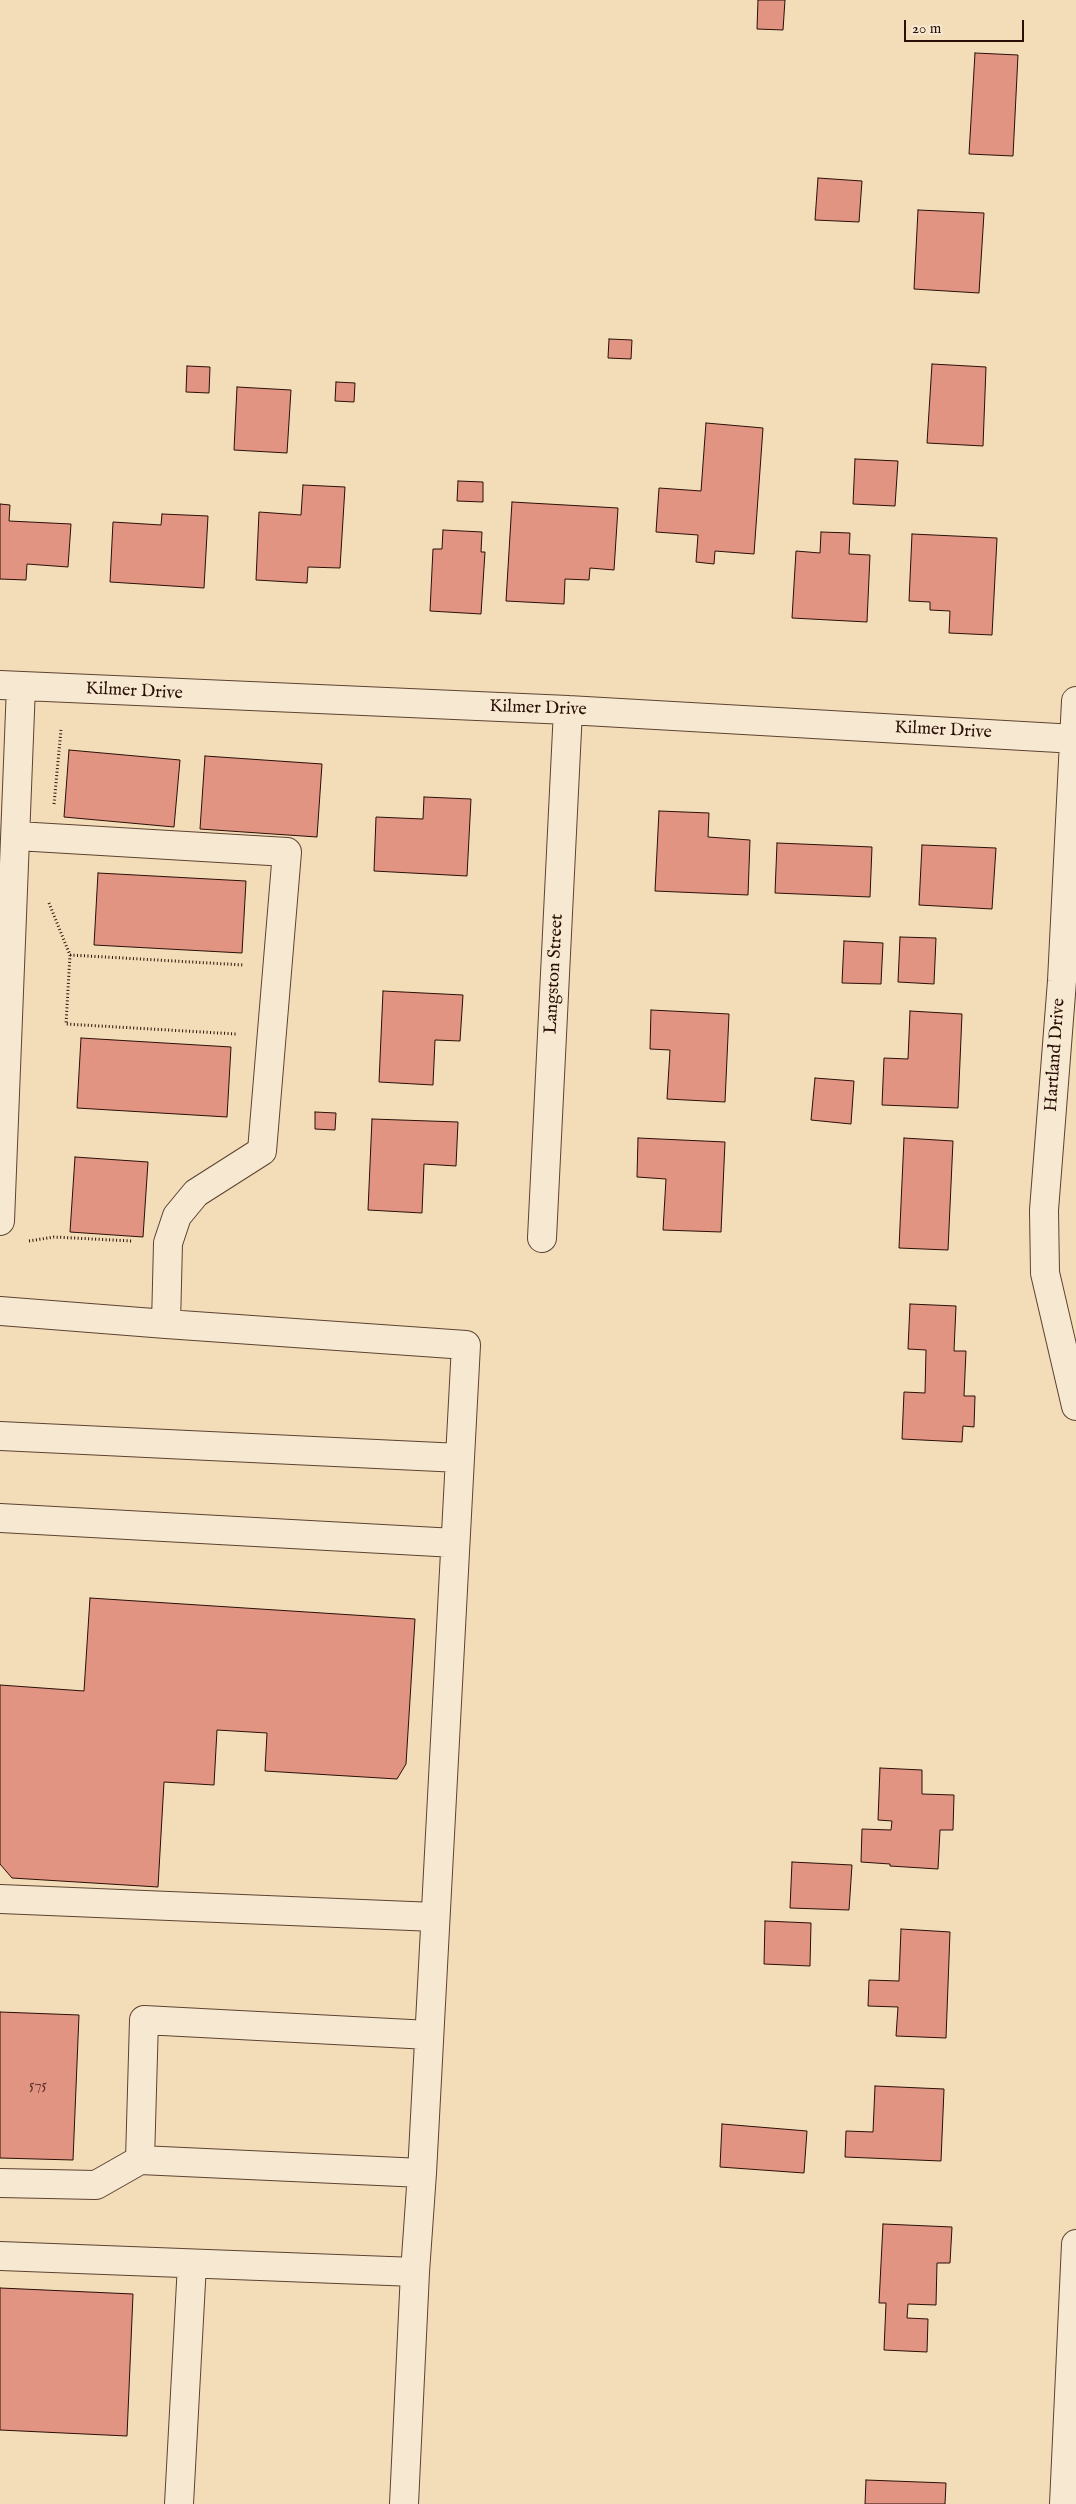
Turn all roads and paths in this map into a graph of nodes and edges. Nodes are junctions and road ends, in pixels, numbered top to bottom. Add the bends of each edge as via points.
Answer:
1 (10, 686) edge
2 (1076, 701) edge
3 (568, 710) junction
4 (60, 730) dead end
5 (1075, 739) edge
6 (54, 807) dead end
7 (17, 836) junction
8 (48, 900) dead end
9 (70, 955) junction
10 (247, 965) dead end
11 (243, 1035) dead end
12 (0, 1221) edge
13 (542, 1238) dead end
14 (27, 1241) dead end
15 (134, 1241) dead end
16 (0, 1311) edge
17 (166, 1324) junction
18 (1076, 1406) edge
19 (0, 1436) edge
20 (460, 1458) junction
21 (0, 1518) edge
22 (456, 1543) junction
23 (0, 1899) edge
24 (436, 1917) junction
25 (429, 2035) junction
26 (140, 2160) junction
27 (422, 2174) junction
28 (0, 2183) edge
29 (1076, 2244) edge
30 (0, 2256) edge
31 (192, 2264) junction
32 (415, 2272) junction
33 (179, 2504) edge
34 (404, 2504) edge
35 (1064, 2504) edge

1 - 3 street, Kilmer Drive
1 - 7 street
2 - 5 street, Hartland Drive
3 - 5 street, Kilmer Drive
3 - 13 street, Langston Street
4 - 6 path
5 - 18 street, Hartland Drive via 1062,982 1044,1210 1045,1273
7 - 12 street
7 - 17 street via 287,852 262,1151 196,1193 177,1216 168,1243
8 - 9 path
9 - 10 path
9 - 11 path via 66,1024
14 - 15 path via 54,1237
16 - 17 street
17 - 20 street via 466,1344
19 - 20 street
20 - 22 street
21 - 22 street
22 - 24 street
23 - 24 street
24 - 25 street
25 - 26 street via 144,2020
25 - 27 street
26 - 27 street
26 - 28 street via 96,2185
27 - 32 street
29 - 35 street
30 - 31 street
31 - 32 street
31 - 33 street
32 - 34 street

